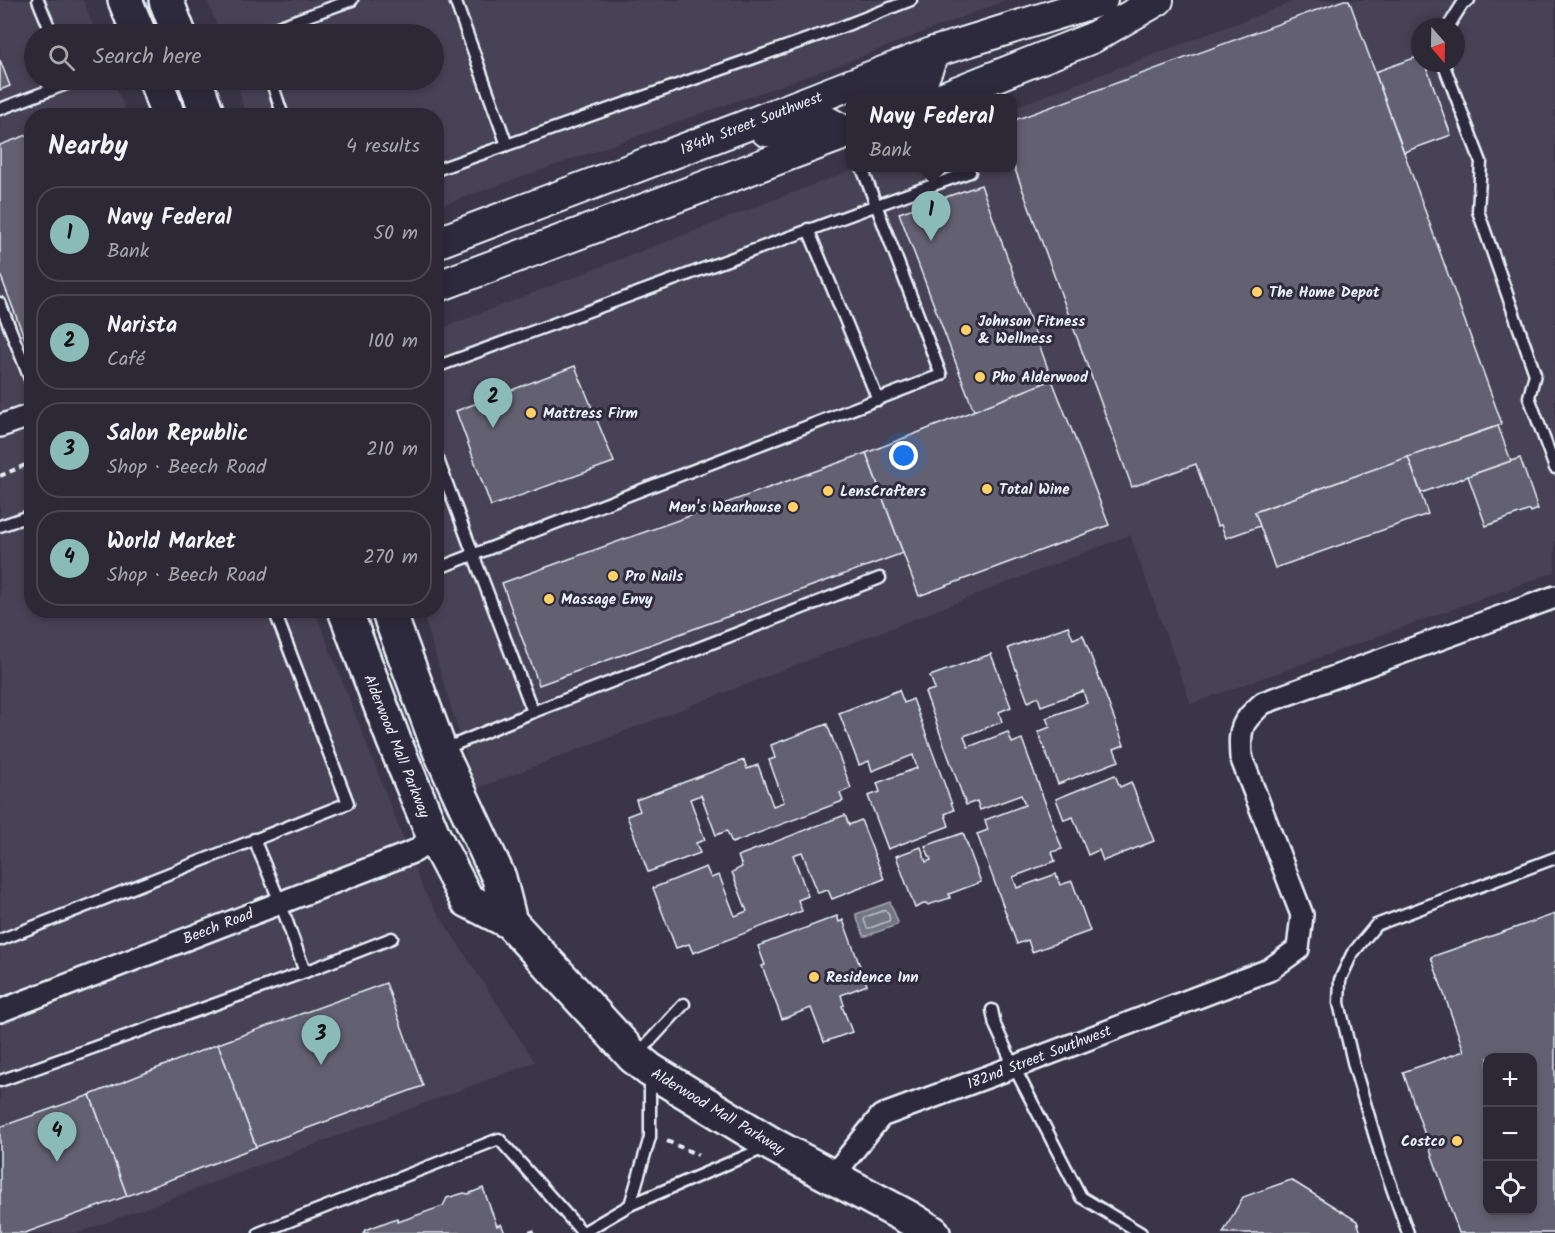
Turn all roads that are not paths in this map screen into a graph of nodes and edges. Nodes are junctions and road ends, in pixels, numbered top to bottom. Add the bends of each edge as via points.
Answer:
1 (38, 0) edge
2 (125, 0) edge
3 (166, 0) edge
4 (352, 0) edge
5 (455, 0) edge
6 (910, 0) edge
7 (1102, 0) edge
8 (1158, 0) edge
9 (1469, 0) edge
10 (1454, 18) edge
11 (48, 24) edge
12 (135, 24) edge
13 (175, 24) edge
14 (286, 24) edge
15 (934, 52) junction
16 (1446, 72) edge
17 (46, 90) edge
18 (159, 90) edge
19 (199, 90) edge
20 (274, 90) edge
21 (890, 94) edge
22 (952, 94) edge
23 (0, 108) edge
24 (165, 108) edge
25 (205, 108) edge
26 (280, 108) edge
27 (742, 127) junction
28 (846, 129) edge
29 (846, 133) edge
30 (507, 145) junction
31 (444, 167) edge
32 (864, 172) edge
33 (970, 172) dead end
34 (877, 204) junction
35 (808, 230) junction
36 (444, 240) edge
37 (444, 284) edge
38 (0, 303) edge
39 (24, 364) edge
40 (444, 364) edge
41 (878, 400) junction
42 (24, 417) edge
43 (0, 426) edge
44 (1555, 468) edge
45 (444, 476) edge
46 (24, 518) edge
47 (0, 526) edge
48 (473, 554) junction
49 (444, 566) edge
50 (880, 578) dead end
51 (1555, 597) edge
52 (277, 618) edge
53 (348, 618) edge
54 (391, 618) edge
55 (533, 712) junction
56 (440, 751) junction
57 (434, 837) junction
58 (254, 839) junction
59 (1555, 858) edge
60 (280, 902) junction
61 (510, 922) junction
62 (392, 938) dead end
63 (0, 940) edge
64 (305, 972) junction
65 (684, 1004) dead end
66 (992, 1010) dead end
67 (0, 1011) edge
68 (642, 1064) junction
69 (1014, 1067) junction
70 (0, 1081) edge
71 (773, 1145) junction
72 (832, 1177) junction
73 (630, 1205) junction
74 (259, 1233) edge
75 (583, 1233) edge
76 (933, 1233) edge
77 (1141, 1233) edge
78 (1408, 1233) edge

1 - 11 lane
2 - 12 main road
3 - 13 main road
4 - 14 lane
5 - 30 lane
6 - 30 lane
7 - 15 main road, 184th Street Southwest
8 - 22 main road via 1092,38
9 - 10 lane
15 - 21 main road via 921,81
15 - 27 main road, 184th Street Southwest
16 - 44 lane via 1481,162 1478,211 1535,374 1529,397
17 - 23 lane
18 - 24 main road
19 - 25 main road
20 - 26 lane
27 - 28 main road via 783,132 821,120
27 - 36 main road, 184th Street Southwest
29 - 37 main road
30 - 31 lane
32 - 34 lane
33 - 34 lane
34 - 35 lane
34 - 41 lane via 941,375
35 - 40 lane
35 - 41 lane
38 - 39 lane
41 - 48 lane
42 - 43 street
45 - 48 lane
46 - 47 lane
48 - 49 lane
48 - 55 lane
50 - 55 lane
51 - 69 street, 182nd Street Southwest via 1263,703 1246,718 1239,736 1240,757 1302,915 1298,949 1269,970
52 - 58 lane via 348,802
53 - 57 main road, Alderwood Mall Parkway
54 - 56 main road, Alderwood Mall Parkway
55 - 56 lane
56 - 61 main road, Alderwood Mall Parkway via 499,878
57 - 60 street, Beech Road via 415,851
57 - 61 main road, Alderwood Mall Parkway via 467,900
58 - 60 lane
58 - 63 lane
59 - 78 lane via 1376,925 1352,954 1340,980 1339,1003 1354,1066
60 - 64 lane
60 - 67 street, Beech Road
61 - 68 main road, Alderwood Mall Parkway
62 - 64 lane
64 - 70 lane
65 - 68 lane
66 - 69 lane
68 - 71 main road, Alderwood Mall Parkway
68 - 73 lane via 650,1137
69 - 72 street, 182nd Street Southwest via 881,1116
69 - 77 lane via 1081,1197
71 - 72 main road, Alderwood Mall Parkway
71 - 73 lane
72 - 76 main road, Alderwood Mall Parkway
73 - 75 lane
74 - 75 lane via 499,1139

